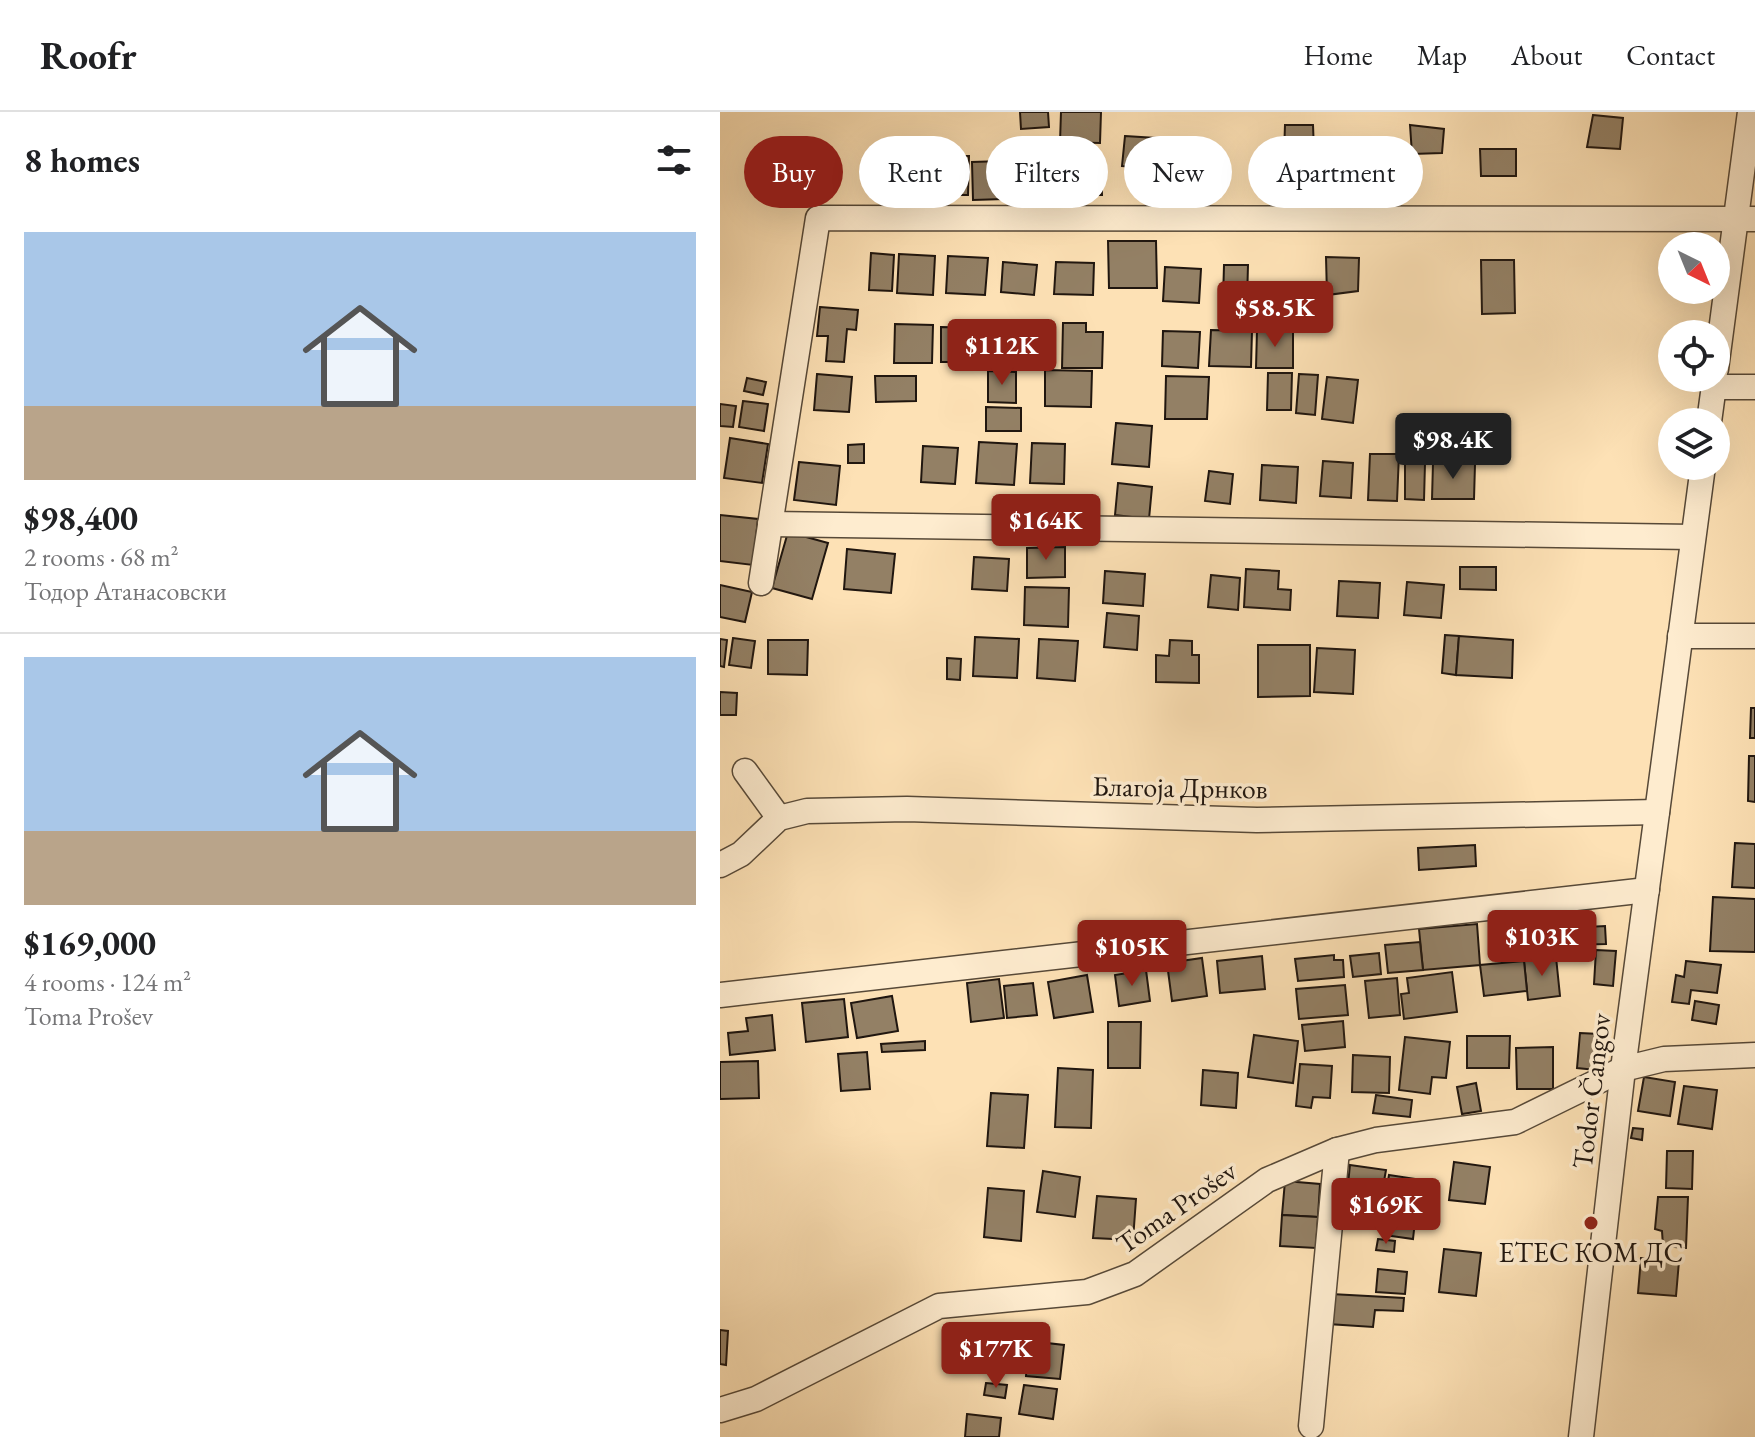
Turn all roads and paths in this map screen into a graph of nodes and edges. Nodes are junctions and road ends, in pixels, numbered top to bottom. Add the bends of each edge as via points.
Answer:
1 (1750, 112) edge
2 (1751, 137) edge
3 (1746, 219) edge
4 (1726, 320) edge
5 (1730, 381) edge
6 (1755, 387) edge
7 (1701, 480) edge
8 (770, 524) junction
9 (1693, 537) junction
10 (761, 583) dead end
11 (1680, 636) junction
12 (1755, 636) edge
13 (745, 771) dead end
14 (1657, 812) junction
15 (779, 818) junction
16 (720, 865) edge
17 (1647, 890) junction
18 (720, 995) edge
19 (1755, 1055) edge
20 (1623, 1069) junction
21 (1337, 1150) junction
22 (720, 1410) edge
23 (1311, 1426) dead end
24 (1581, 1437) edge

1 - 2 street
2 - 3 street
3 - 4 street
3 - 8 street via 818,218
5 - 6 street
7 - 9 street, Todor Čangov
8 - 9 street
8 - 10 street
9 - 11 street, Todor Čangov
11 - 12 street
11 - 14 street, Todor Čangov
13 - 15 street
14 - 15 street, Благоја Дрнков via 1257,820 907,809 807,811
14 - 17 street, Todor Čangov
15 - 16 street via 741,854
17 - 18 street
17 - 20 street, Todor Čangov
19 - 20 street, Toma Prošev via 1664,1059
20 - 21 street, Toma Prošev via 1515,1122
20 - 24 street, Todor Čangov
21 - 22 street, Toma Prošev via 1267,1180 1115,1284 1087,1292 939,1306 756,1399
21 - 23 street

